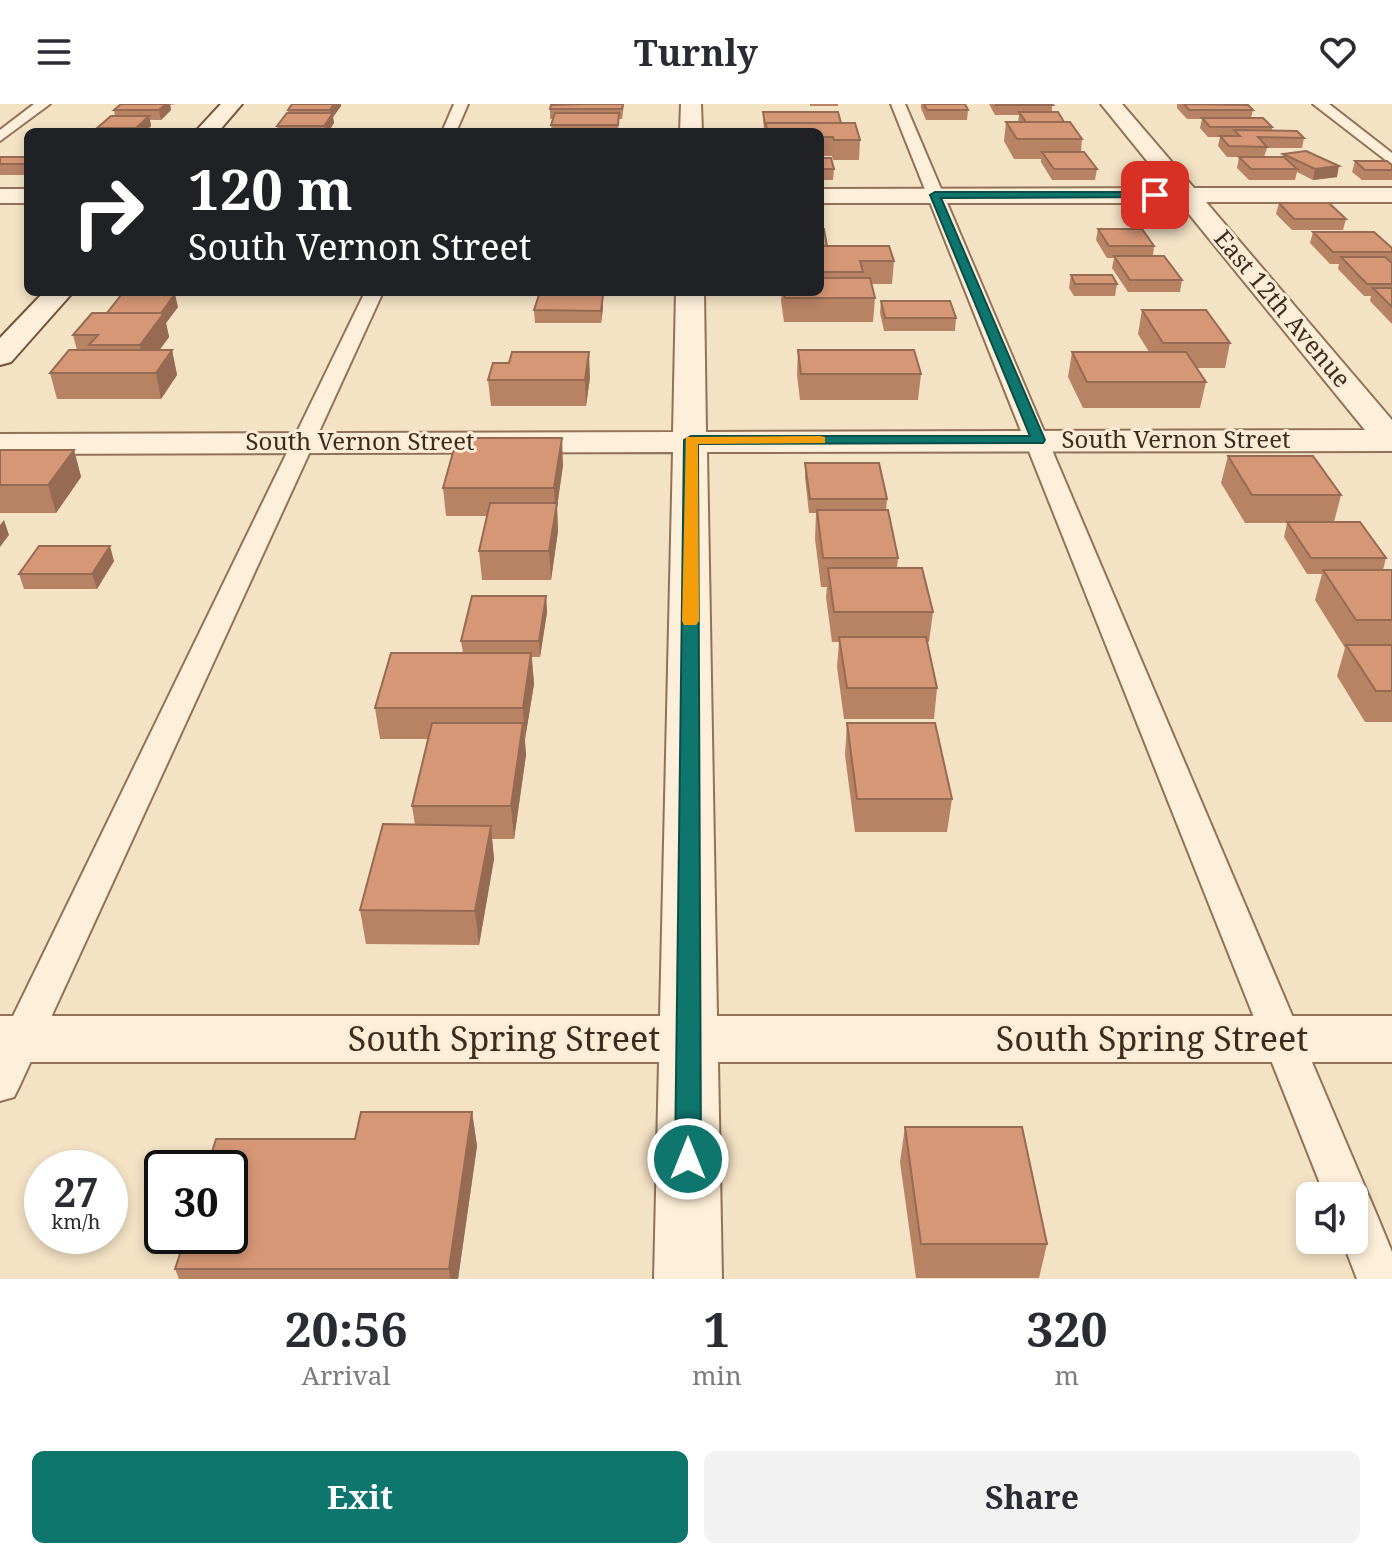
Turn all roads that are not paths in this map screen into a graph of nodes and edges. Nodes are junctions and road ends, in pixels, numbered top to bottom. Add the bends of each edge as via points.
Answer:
1 (43, 104) edge
2 (232, 104) edge
3 (461, 104) edge
4 (691, 104) edge
5 (898, 104) edge
6 (1111, 104) edge
7 (1320, 104) edge
8 (0, 121) edge
9 (21, 121) junction
10 (210, 128) edge
11 (451, 128) edge
12 (691, 128) edge
13 (0, 137) edge
14 (1392, 160) edge
15 (935, 195) junction
16 (1186, 195) junction
17 (1392, 195) edge
18 (0, 196) edge
19 (24, 196) edge
20 (824, 196) edge
21 (55, 296) edge
22 (372, 296) edge
23 (690, 296) edge
24 (0, 356) edge
25 (691, 440) junction
26 (1038, 440) junction
27 (1392, 440) edge
28 (302, 442) junction
29 (0, 444) edge
30 (688, 1039) junction
31 (1285, 1039) junction
32 (1392, 1039) edge
33 (7, 1054) edge
34 (1341, 1182) edge
35 (1368, 1249) edge
36 (688, 1279) edge
37 (1380, 1279) edge

1 - 9 lane
2 - 10 street
3 - 11 lane
4 - 12 street
5 - 15 lane
6 - 16 street, East 12th Avenue
7 - 14 lane
8 - 9 lane
9 - 13 lane
15 - 16 street
15 - 20 street
15 - 26 lane
16 - 17 street
16 - 27 street, East 12th Avenue
18 - 19 street
21 - 24 street
22 - 28 lane
23 - 25 street
25 - 26 street, South Vernon Street
25 - 28 street, South Vernon Street
25 - 30 street
26 - 27 street, South Vernon Street
26 - 31 lane
28 - 29 street, South Vernon Street
28 - 33 lane
30 - 31 street, South Spring Street
30 - 33 street, South Spring Street
30 - 36 street
31 - 32 street, South Spring Street
31 - 34 lane
35 - 37 lane

